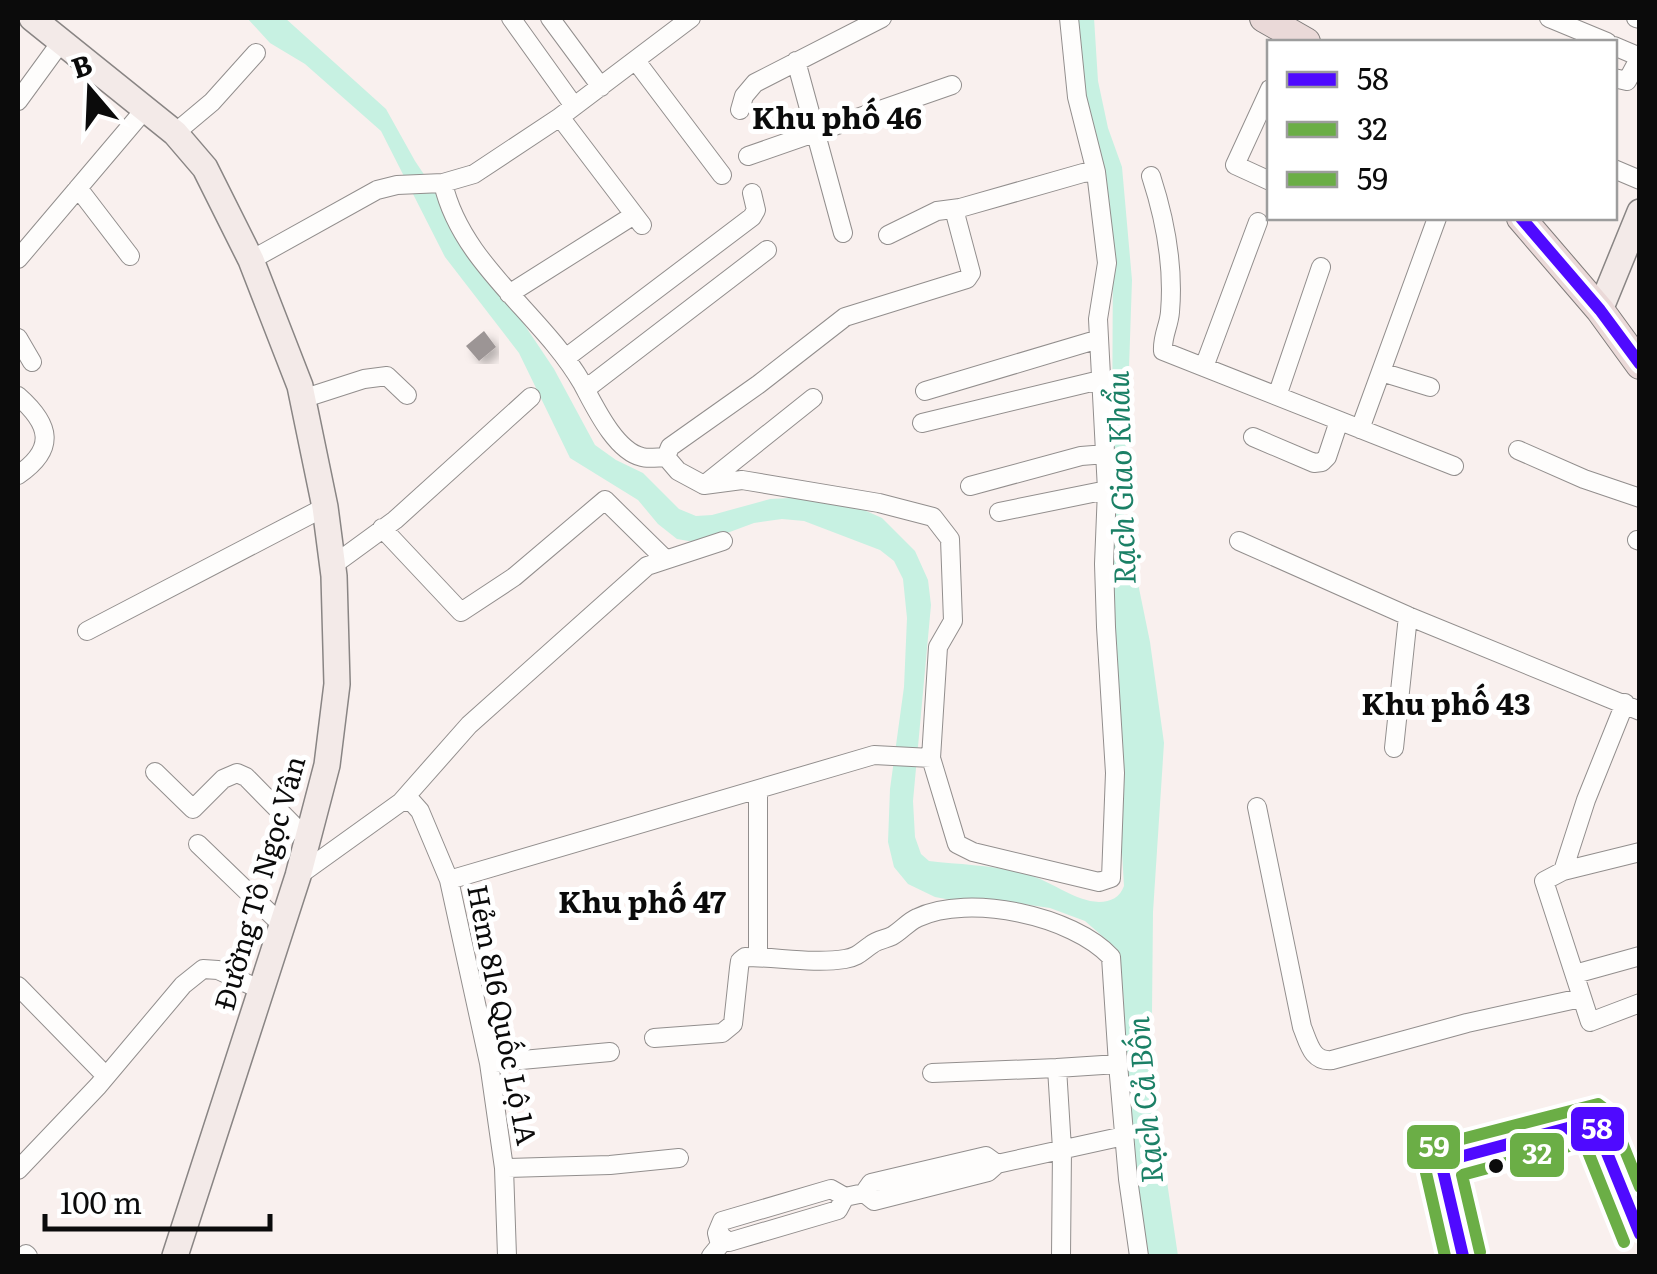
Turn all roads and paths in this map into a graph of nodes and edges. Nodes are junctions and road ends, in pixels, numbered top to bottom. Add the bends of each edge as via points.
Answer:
1 (24, 18) edge
2 (32, 18) edge
3 (510, 18) edge
4 (550, 18) edge
5 (691, 18) edge
6 (882, 18) edge
7 (1069, 18) edge
8 (1264, 18) edge
9 (1549, 18) edge
10 (18, 24) edge
11 (1297, 40) edge
12 (1602, 40) edge
13 (60, 42) junction
14 (1617, 47) edge
15 (256, 54) dead end
16 (636, 61) junction
17 (796, 61) junction
18 (1617, 79) edge
19 (952, 85) dead end
20 (601, 87) junction
21 (18, 102) edge
22 (146, 108) junction
23 (740, 110) dead end
24 (1264, 111) edge
25 (567, 112) junction
26 (175, 133) junction
27 (814, 135) junction
28 (748, 156) dead end
29 (1096, 172) junction
30 (722, 175) dead end
31 (1151, 176) dead end
32 (1267, 180) edge
33 (438, 183) junction
34 (78, 188) junction
35 (752, 193) dead end
36 (960, 208) junction
37 (1640, 212) edge
38 (1436, 220) edge
39 (1523, 220) edge
40 (1258, 222) dead end
41 (843, 233) dead end
42 (888, 235) dead end
43 (767, 250) dead end
44 (130, 256) dead end
45 (18, 259) edge
46 (251, 260) junction
47 (1321, 267) dead end
48 (508, 294) junction
49 (1600, 310) junction
50 (18, 338) edge
51 (1099, 339) junction
52 (566, 357) junction
53 (32, 362) dead end
54 (1640, 366) edge
55 (1204, 367) junction
56 (1381, 372) junction
57 (1100, 380) junction
58 (582, 383) junction
59 (1430, 387) dead end
60 (925, 391) dead end
61 (407, 395) dead end
62 (18, 396) edge
63 (1277, 396) junction
64 (531, 397) dead end
65 (813, 398) dead end
66 (302, 400) junction
67 (1339, 421) junction
68 (922, 423) dead end
69 (1360, 429) junction
70 (1253, 437) dead end
71 (1518, 450) dead end
72 (1106, 454) junction
73 (666, 457) junction
74 (1454, 466) dead end
75 (18, 474) edge
76 (704, 485) junction
77 (970, 486) dead end
78 (1107, 490) junction
79 (1640, 498) edge
80 (324, 507) junction
81 (999, 512) dead end
82 (382, 528) junction
83 (722, 541) dead end
84 (1240, 541) dead end
85 (664, 558) junction
86 (332, 566) junction
87 (1408, 616) junction
88 (87, 630) dead end
89 (1632, 707) edge
90 (1394, 748) dead end
91 (929, 757) junction
92 (155, 772) dead end
93 (758, 790) junction
94 (402, 802) junction
95 (1258, 807) dead end
96 (308, 839) junction
97 (198, 844) dead end
98 (1640, 852) edge
99 (1563, 871) junction
100 (298, 876) junction
101 (449, 880) junction
102 (281, 924) junction
103 (1640, 956) edge
104 (758, 957) junction
105 (1574, 974) junction
106 (18, 986) edge
107 (261, 990) junction
108 (1581, 998) junction
109 (1640, 1003) edge
110 (654, 1038) dead end
111 (610, 1052) dead end
112 (489, 1063) junction
113 (1118, 1064) junction
114 (1057, 1068) junction
115 (932, 1072) dead end
116 (106, 1076) junction
117 (1124, 1136) junction
118 (1062, 1150) junction
119 (678, 1158) dead end
120 (504, 1168) junction
121 (18, 1170) edge
122 (175, 1256) edge
123 (507, 1256) edge
124 (710, 1256) edge
125 (1061, 1256) edge
126 (1139, 1256) edge

1 - 10 street
2 - 13 street, Đường Tô Ngọc Vân
3 - 25 street
4 - 20 street
5 - 16 street
6 - 17 street
7 - 29 street via 1077,97
8 - 11 main road
9 - 12 street
13 - 21 street
13 - 22 street, Đường Tô Ngọc Vân
14 - 18 street via 1640,57 1628,82
15 - 26 street
16 - 20 street
16 - 30 street
17 - 23 street via 754,83
17 - 27 street
19 - 27 street
20 - 25 street
22 - 26 street, Đường Tô Ngọc Vân
22 - 34 street
24 - 32 street via 1235,164
25 - 33 street via 474,174
25 - 48 street via 638,220
26 - 46 street, Đường Tô Ngọc Vân via 205,168
27 - 28 street
27 - 41 street
29 - 36 street
29 - 51 street via 1107,264
31 - 55 street via 1171,284 1163,351
33 - 46 street via 376,190
33 - 48 street via 448,209
34 - 44 street
34 - 45 street
35 - 52 street via 752,217
36 - 42 street via 937,211
36 - 73 street via 955,213 971,273 967,279 845,317 670,447
37 - 49 street
38 - 56 street
39 - 49 main road
40 - 55 street
43 - 58 street via 591,385
46 - 66 street, Đường Tô Ngọc Vân
47 - 63 street
48 - 52 street
49 - 54 main road
50 - 53 street
51 - 57 street
51 - 60 street
52 - 58 street
55 - 63 street
56 - 59 street
56 - 69 street
57 - 68 street
57 - 72 street
58 - 73 street via 624,446 640,457
61 - 66 street via 387,376
62 - 75 street via 40,422 45,451
63 - 67 street
64 - 82 street
65 - 76 street
66 - 80 street, Đường Tô Ngọc Vân
67 - 69 street
67 - 70 street via 1322,462
69 - 74 street
71 - 79 street
72 - 77 street
72 - 78 street
73 - 76 street
76 - 91 street via 742,480 933,516 950,539 953,621 938,647
78 - 81 street
78 - 91 street via 1104,564 1115,773 1111,878 1099,882 957,844
80 - 86 street, Đường Tô Ngọc Vân
80 - 88 street
82 - 85 street via 461,612 605,500
82 - 86 street
83 - 85 street
84 - 87 street
85 - 94 street via 469,724
86 - 96 street, Đường Tô Ngọc Vân via 337,684
87 - 89 street
87 - 90 street
89 - 99 street via 1586,800
91 - 93 street via 874,756
92 - 96 street via 192,809 237,773
93 - 101 street
93 - 104 street
94 - 100 street
94 - 101 street, Hẻm 816 Quốc Lộ 1A via 420,811
95 - 108 street via 1302,1028 1322,1061
96 - 100 street, Đường Tô Ngọc Vân
97 - 102 street
98 - 99 street
99 - 105 street via 1544,882
100 - 102 street, Đường Tô Ngọc Vân
101 - 112 street, Hẻm 816 Quốc Lộ 1A
102 - 107 street, Đường Tô Ngọc Vân
103 - 105 street
104 - 110 street via 740,961 733,1024 722,1033
104 - 113 street via 843,959 864,953 916,918 946,910 1042,917 1076,930 1111,957
105 - 108 street
106 - 116 street
107 - 116 street via 203,969
107 - 122 street, Đường Tô Ngọc Vân
108 - 109 street via 1590,1022
111 - 112 street
112 - 120 street, Hẻm 816 Quốc Lộ 1A
113 - 114 street
113 - 117 street
114 - 115 street
114 - 118 street
116 - 121 street
117 - 118 street
117 - 126 street
118 - 124 street via 997,1164 986,1156 871,1184 854,1195 831,1189 722,1221 720,1246
118 - 125 street
119 - 120 street
120 - 123 street, Hẻm 816 Quốc Lộ 1A

